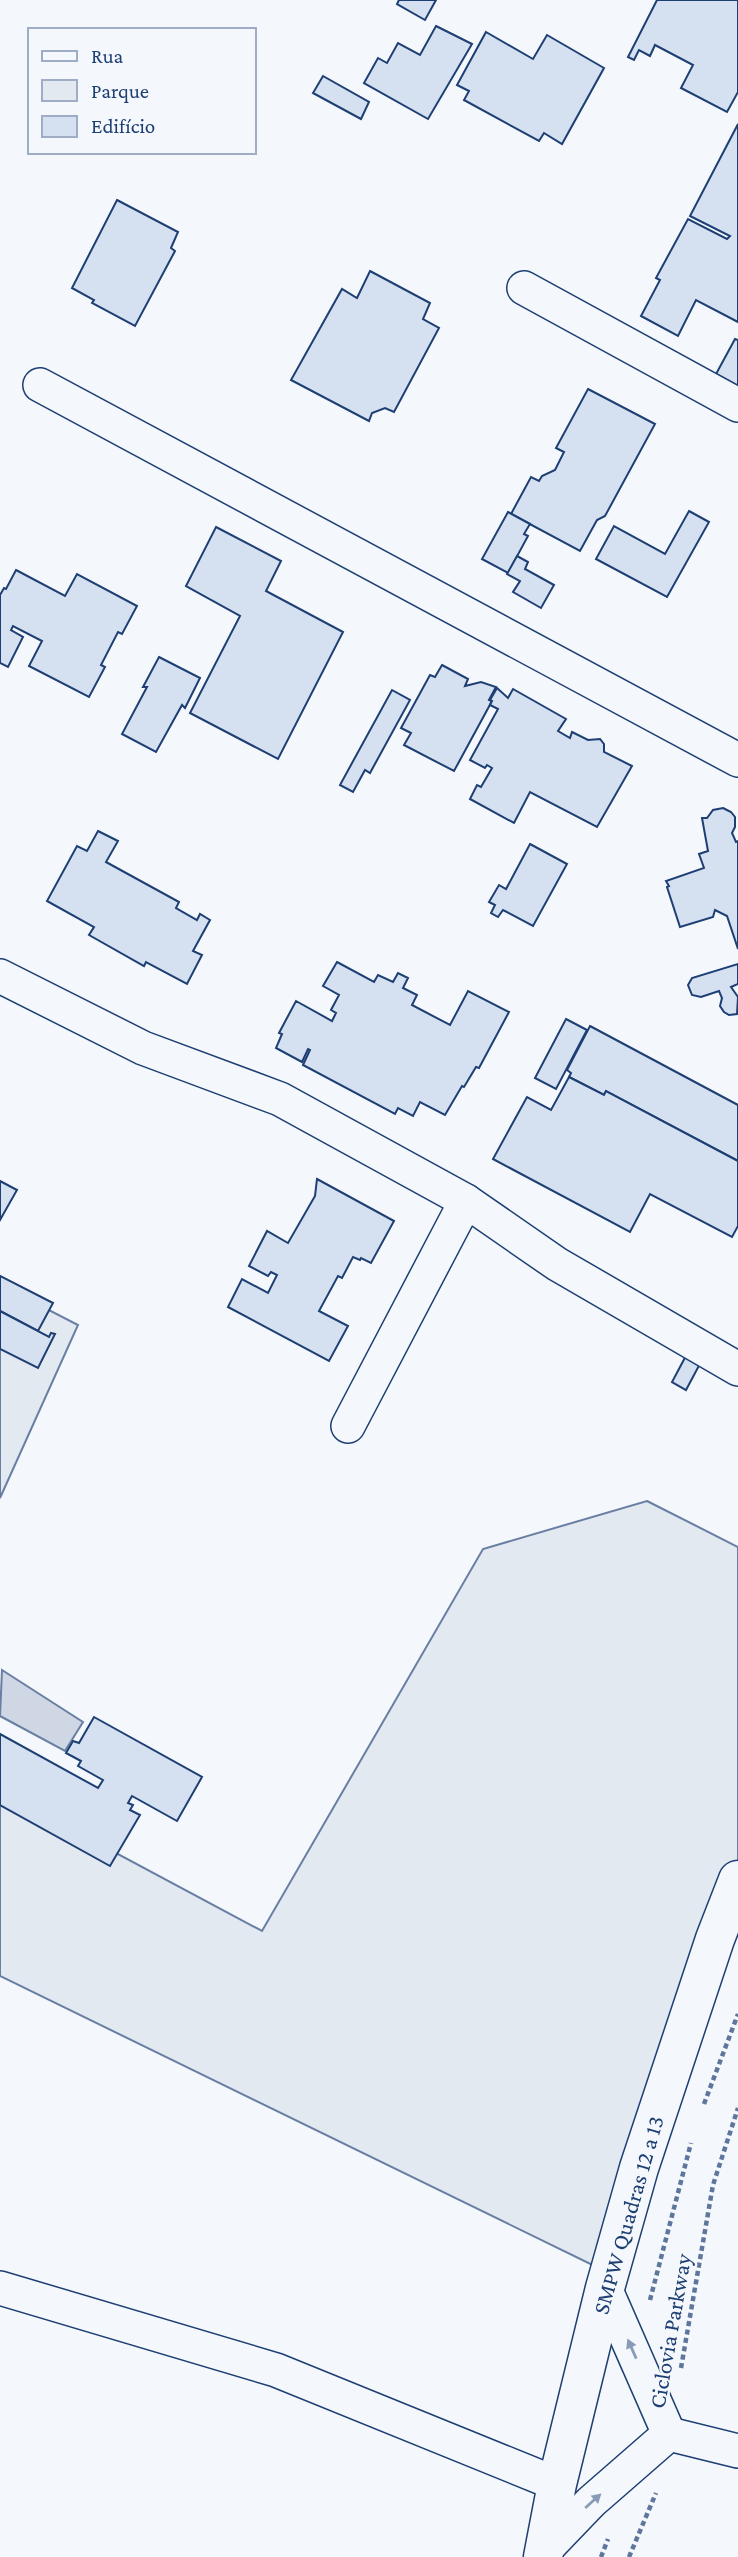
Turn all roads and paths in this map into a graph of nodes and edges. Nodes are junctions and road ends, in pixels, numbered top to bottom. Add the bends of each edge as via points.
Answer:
1 (524, 288) dead end
2 (40, 385) dead end
3 (738, 405) edge
4 (738, 760) edge
5 (0, 976) edge
6 (466, 1201) junction
7 (738, 1369) edge
8 (348, 1426) dead end
9 (738, 1880) edge
10 (726, 1932) edge
11 (738, 2014) edge
12 (738, 2108) edge
13 (699, 2115) dead end
14 (691, 2141) dead end
15 (0, 2288) edge
16 (605, 2288) junction
17 (648, 2313) dead end
18 (681, 2369) dead end
19 (669, 2434) junction
20 (738, 2451) edge
21 (557, 2484) junction
22 (609, 2535) dead end
23 (544, 2554) edge
24 (601, 2557) edge
25 (629, 2557) edge

1 - 3 street
2 - 4 street
5 - 6 street via 143,1048 280,1100
6 - 7 street via 557,1264
6 - 8 street
9 - 10 street, SMPW Quadras 12 a 13
10 - 16 street, SMPW Quadras 12 a 13 via 639,2168
11 - 13 path
12 - 18 path, Ciclovia Parkway via 713,2185
14 - 17 path
15 - 21 street via 276,2370
19 -> 16 street
16 - 21 street, SMPW Quadras 12 a 13
19 - 20 street
23 -> 19 street via 591,2502
19 - 25 path, Ciclovia Parkway via 664,2475
21 - 23 street, SMPW Quadras 12 a 13
22 - 24 path

